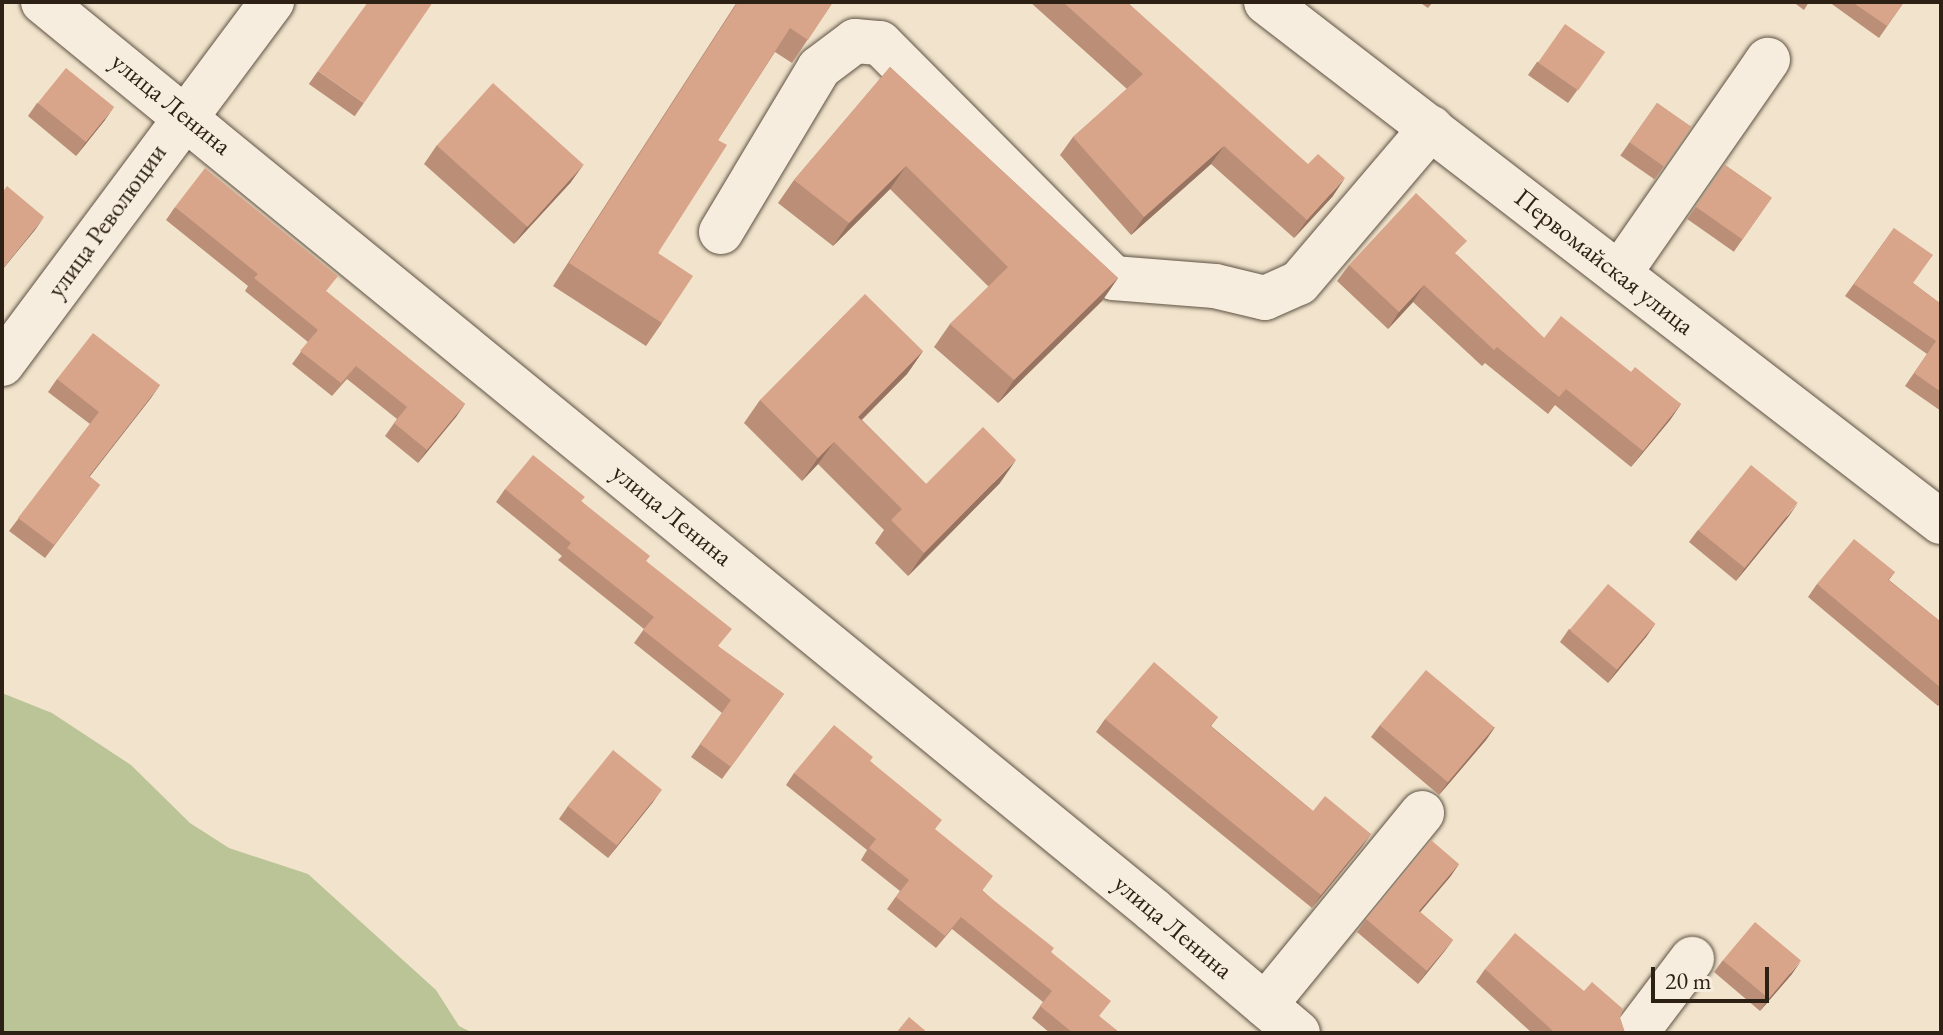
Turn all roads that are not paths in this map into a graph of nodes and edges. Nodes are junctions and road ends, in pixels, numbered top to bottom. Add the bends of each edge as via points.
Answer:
1 (43, 2) edge
2 (272, 2) edge
3 (1269, 3) edge
4 (1768, 60) dead end
5 (185, 115) junction
6 (1431, 128) junction
7 (721, 232) dead end
8 (1619, 274) junction
9 (2, 364) edge
10 (1941, 522) edge
11 (1422, 813) dead end
12 (1692, 959) dead end
13 (1265, 1005) junction
14 (1298, 1033) edge
15 (1636, 1033) edge

1 - 5 street, улица Ленина
2 - 5 street, улица Революции
3 - 6 street, Первомайская улица
4 - 8 street
5 - 9 street, улица Революции
5 - 13 street, улица Ленина
6 - 7 street via 1299,283 1265,298 1215,286 1113,278 880,43 855,41 819,68
6 - 8 street, Первомайская улица
8 - 10 street, Первомайская улица
11 - 13 street
12 - 15 street
13 - 14 street, улица Ленина

